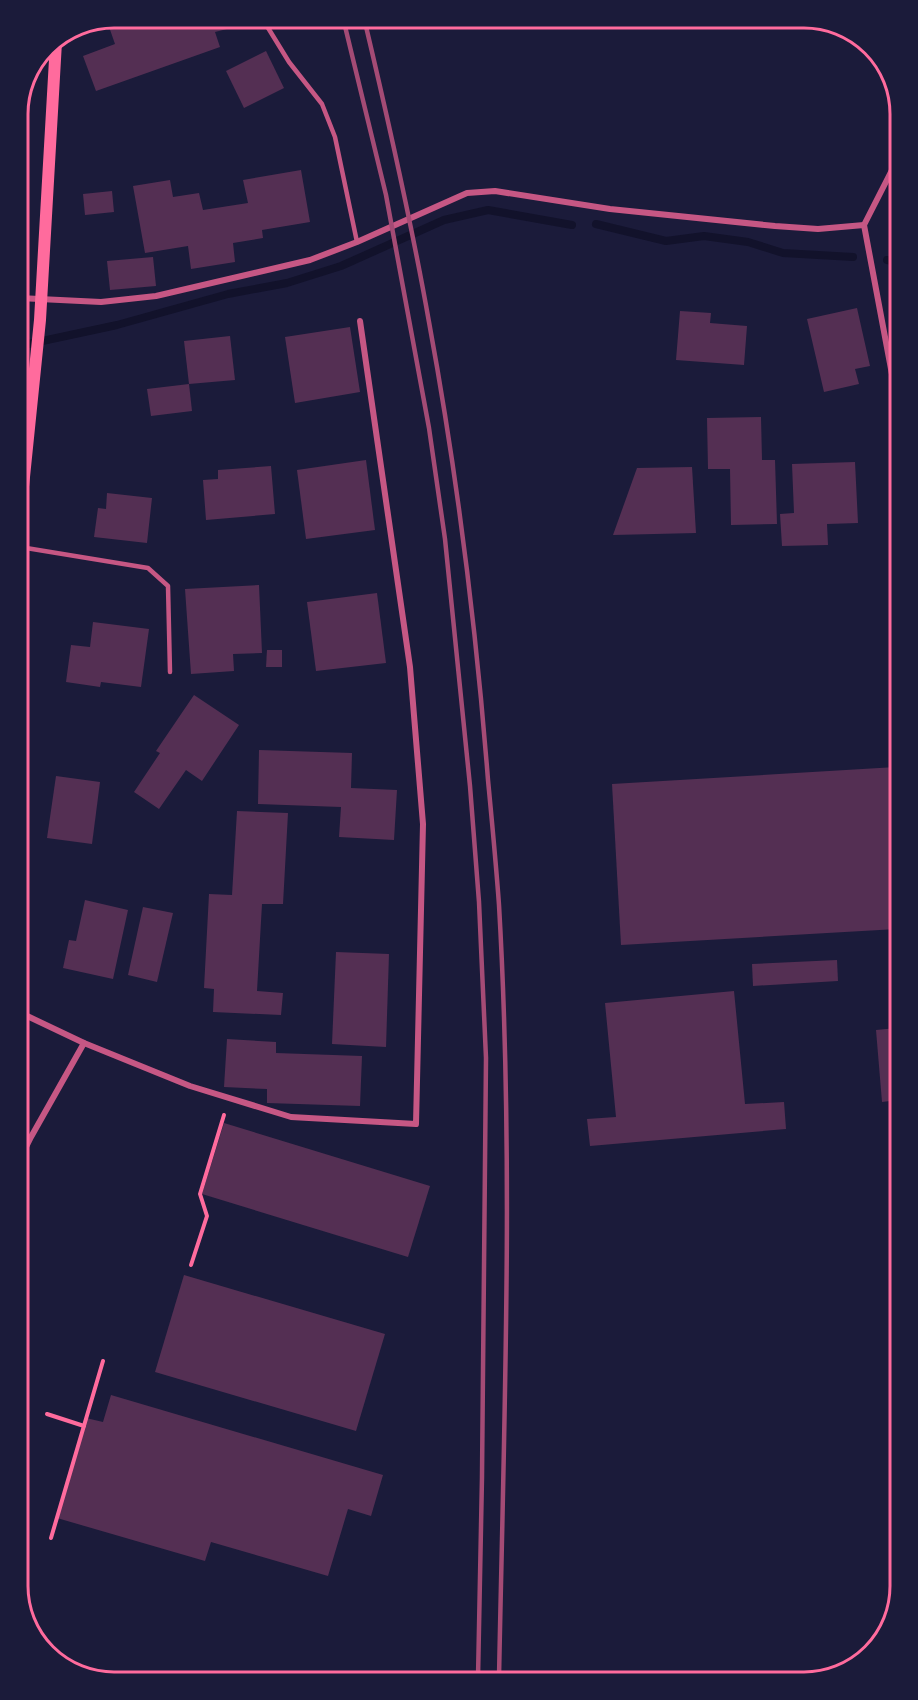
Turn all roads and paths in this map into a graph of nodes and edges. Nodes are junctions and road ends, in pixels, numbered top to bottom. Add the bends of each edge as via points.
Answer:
1 (268, 28) edge
2 (55, 53) edge
3 (890, 174) edge
4 (864, 225) junction
5 (357, 242) junction
6 (29, 299) edge
7 (41, 300) junction
8 (360, 321) dead end
9 (890, 364) edge
10 (29, 431) edge
11 (29, 549) edge
12 (170, 672) dead end
13 (28, 1017) edge
14 (84, 1043) junction
15 (229, 1098) junction
16 (28, 1143) edge
17 (191, 1265) dead end
18 (103, 1361) dead end
19 (47, 1414) dead end
20 (84, 1426) junction
21 (51, 1538) dead end

1 - 5 lane via 322,104 334,137
2 - 7 main road
3 - 4 street
4 - 5 street via 818,229 775,226 610,209 495,190 467,193
4 - 9 street
5 - 7 street via 310,260 156,296 101,302
6 - 7 street
7 - 10 main road
8 - 15 street via 410,667 423,824 416,1124 291,1118
11 - 12 lane via 148,568 168,586
13 - 14 street
14 - 15 street
14 - 16 street
15 - 17 path via 200,1194 207,1216
18 - 20 path
19 - 20 path
20 - 21 path

